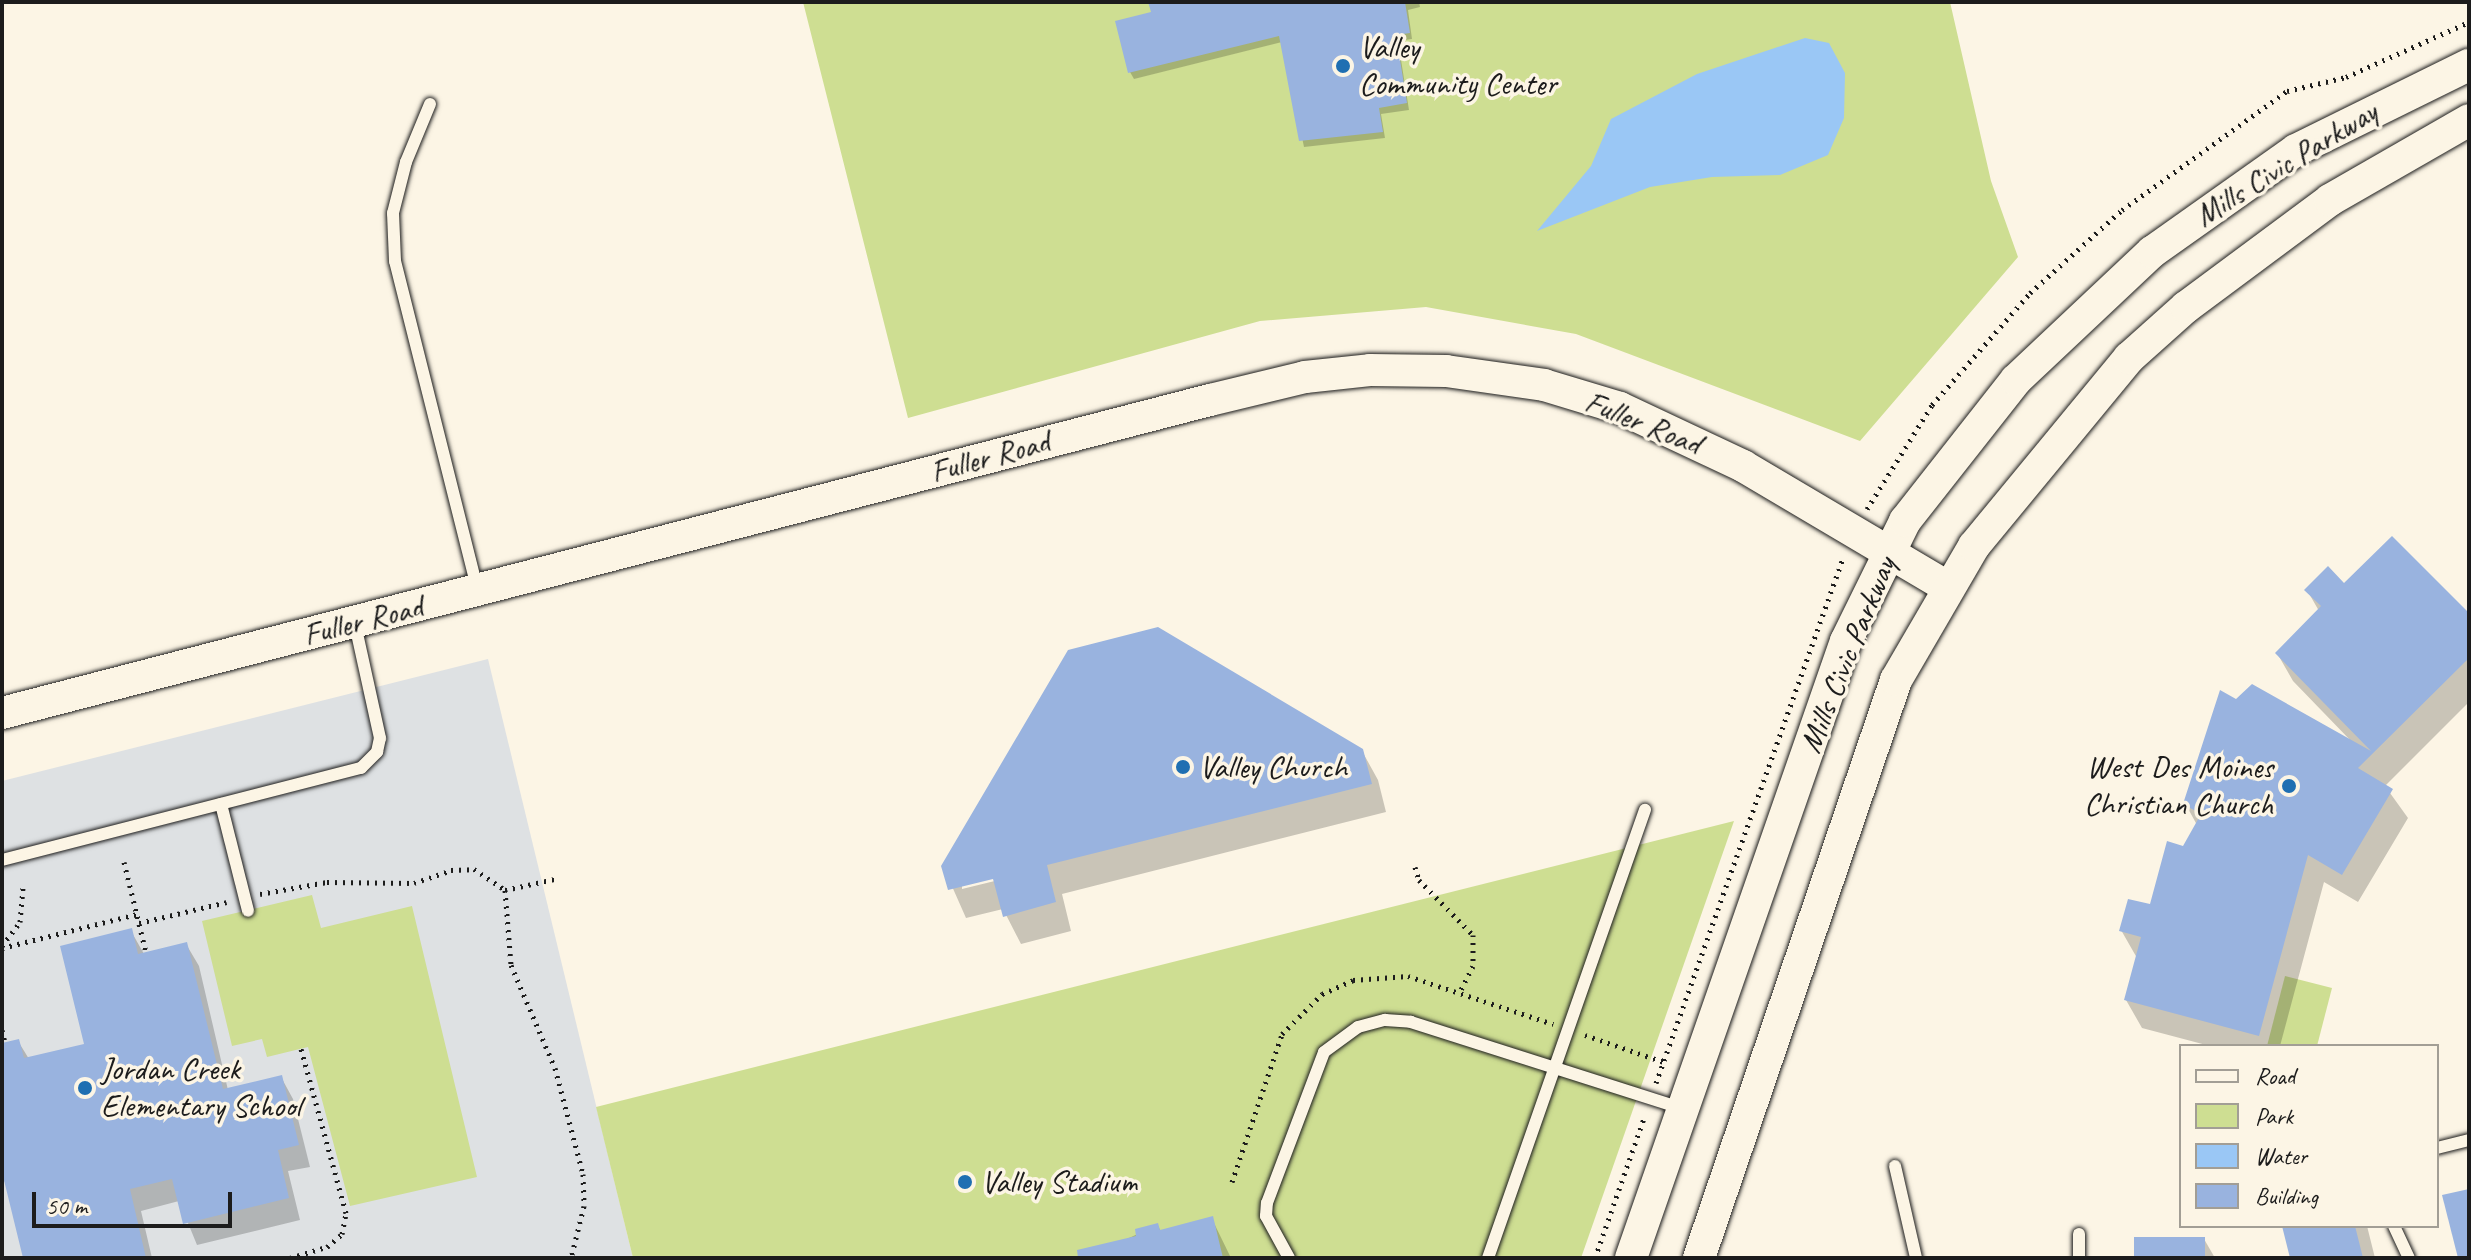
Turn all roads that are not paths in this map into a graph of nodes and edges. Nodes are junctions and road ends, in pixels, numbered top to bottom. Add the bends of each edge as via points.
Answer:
1 (2469, 65) edge
2 (430, 104) dead end
3 (2469, 120) edge
4 (1887, 556) junction
5 (1948, 587) junction
6 (478, 591) junction
7 (355, 623) junction
8 (2, 713) edge
9 (221, 804) junction
10 (1645, 810) dead end
11 (2, 860) edge
12 (248, 911) dead end
13 (1554, 1068) junction
14 (1683, 1109) junction
15 (2469, 1140) edge
16 (2439, 1148) edge
17 (1895, 1166) dead end
18 (2395, 1228) edge
19 (2079, 1234) dead end
20 (1289, 1258) edge
21 (1488, 1258) edge
22 (1631, 1258) edge
23 (1699, 1258) edge
24 (1916, 1258) edge
25 (2079, 1258) edge
26 (2409, 1258) edge

1 - 4 main road, Mills Civic Parkway via 2296,150 2152,252 2016,380 1935,480
2 - 6 lane via 406,162 393,213 395,261
3 - 5 main road, Mills Civic Parkway via 2330,200 2186,307 2129,358 2020,485
4 - 5 main road, Fuller Road
4 - 6 main road, Fuller Road via 1743,466 1620,408 1544,385 1446,371 1370,370 1305,377 1210,400
4 - 14 main road, Mills Civic Parkway via 1846,641
5 - 23 main road, Mills Civic Parkway via 1896,680
6 - 7 main road, Fuller Road
7 - 8 main road, Fuller Road
7 - 9 lane via 380,738 377,752 361,768
9 - 11 lane
9 - 12 lane
10 - 13 lane
13 - 14 lane
13 - 20 lane via 1411,1022 1372,1022 1334,1040 1316,1068 1267,1203 1266,1216
13 - 21 lane
14 - 22 main road, Mills Civic Parkway
15 - 16 lane
17 - 24 lane
18 - 26 lane
19 - 25 lane

